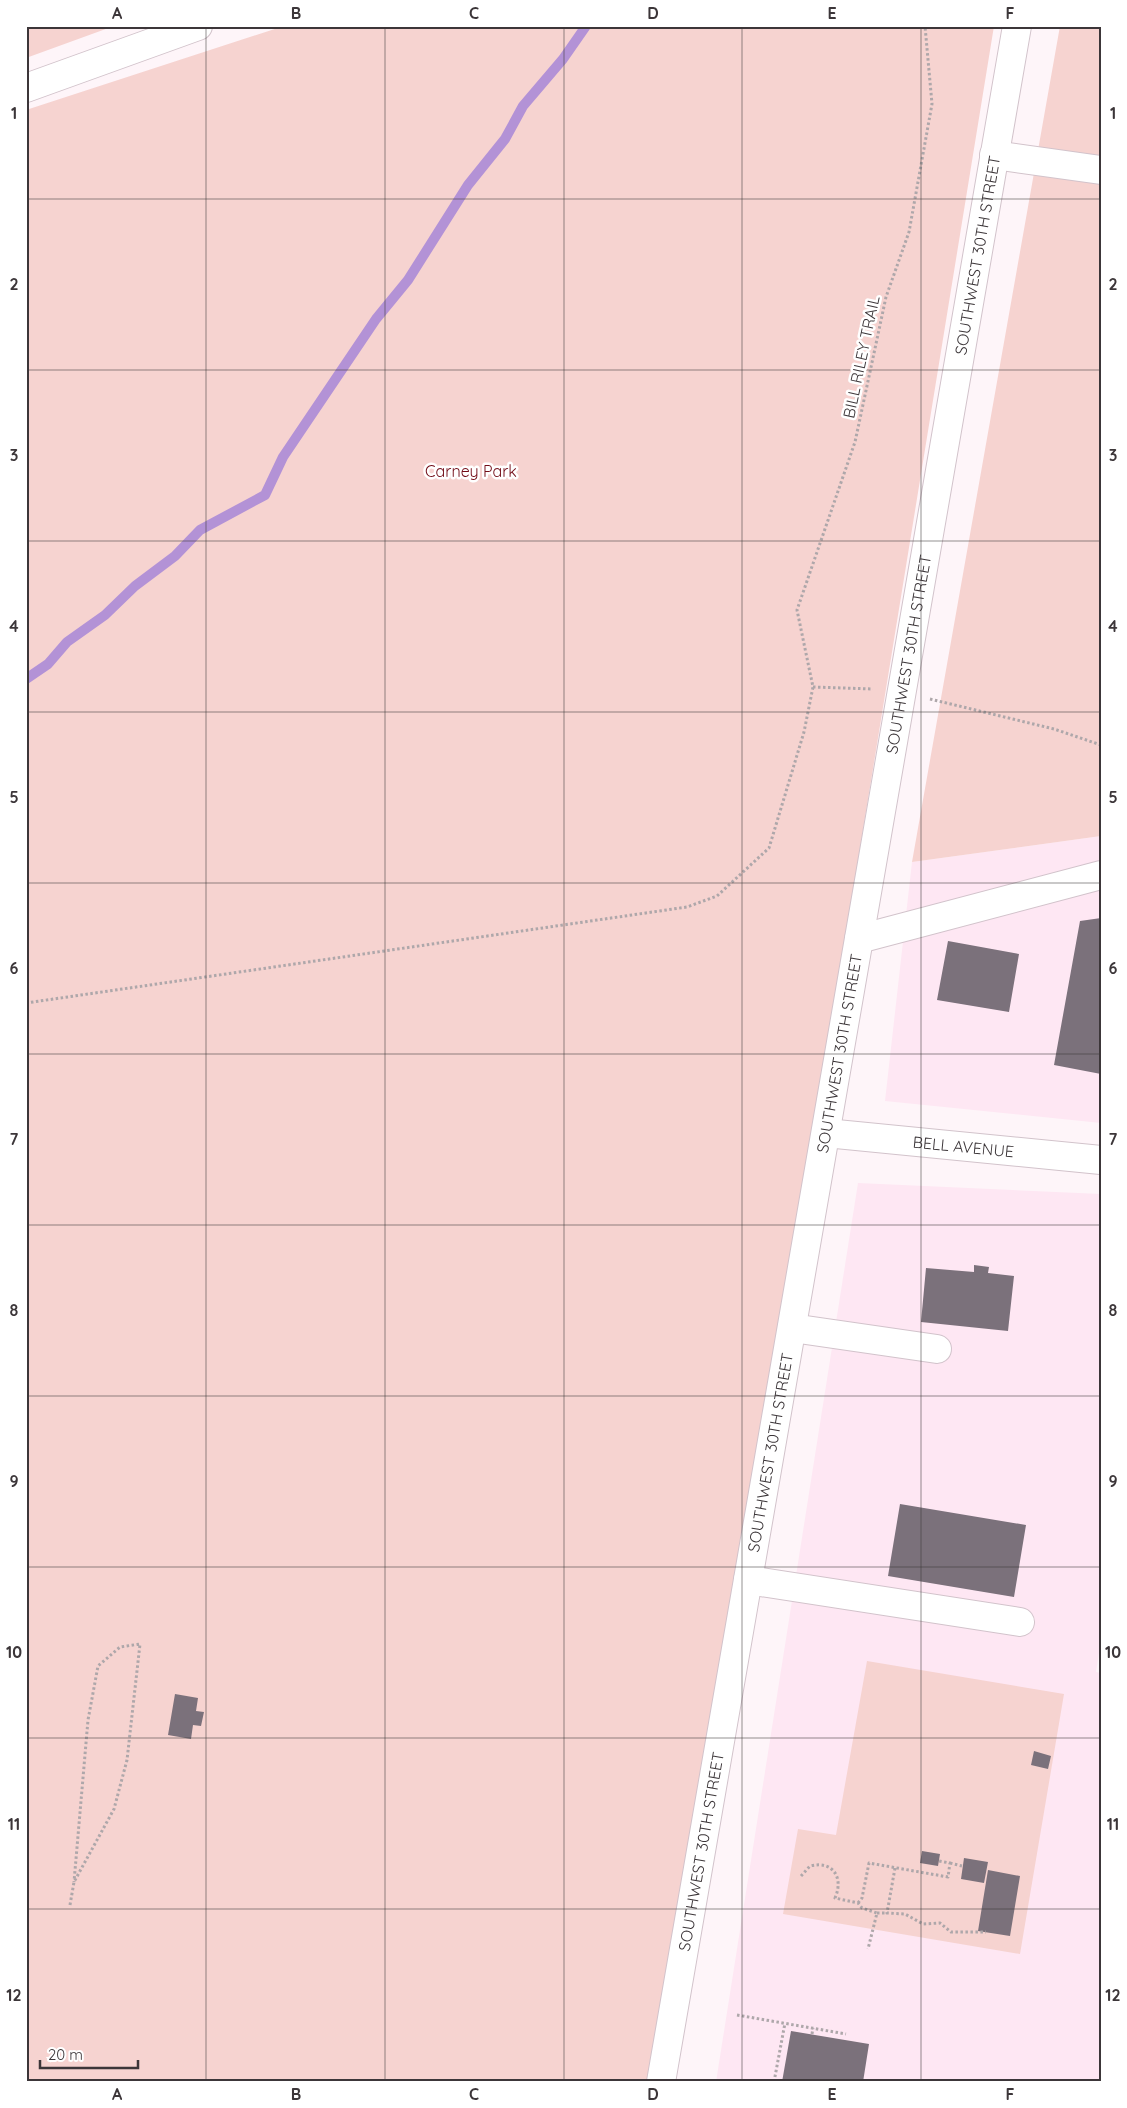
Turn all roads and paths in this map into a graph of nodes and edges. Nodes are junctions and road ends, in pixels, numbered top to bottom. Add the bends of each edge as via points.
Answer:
1 (198, 26) edge
2 (925, 26) edge
3 (1017, 26) edge
4 (26, 88) edge
5 (994, 155) junction
6 (1101, 170) edge
7 (814, 687) junction
8 (901, 692) junction
9 (1101, 745) edge
10 (1101, 875) edge
11 (859, 939) junction
12 (26, 1003) edge
13 (826, 1133) junction
14 (1101, 1160) edge
15 (792, 1328) junction
16 (937, 1349) dead end
17 (748, 1580) junction
18 (1020, 1622) dead end
19 (939, 1861) dead end
20 (950, 1863) junction
21 (962, 1866) dead end
22 (895, 1868) junction
23 (801, 1876) dead end
24 (74, 1882) junction
25 (858, 1903) junction
26 (70, 1905) dead end
27 (877, 1913) junction
28 (887, 1913) junction
29 (986, 1932) dead end
30 (868, 1949) dead end
31 (737, 2015) dead end
32 (785, 2023) junction
33 (813, 2028) junction
34 (812, 2034) dead end
35 (846, 2034) dead end
36 (660, 2082) edge
37 (774, 2082) edge

1 - 4 street
2 - 7 path, BILL RILEY TRAIL via 932,104 910,232 886,297 856,442 797,610
3 - 5 street, SOUTHWEST 30TH STREET
5 - 6 street
5 - 8 street, SOUTHWEST 30TH STREET
7 - 8 path
7 - 12 path via 769,848 717,896 687,907
8 - 9 path via 1054,729
8 - 11 street, SOUTHWEST 30TH STREET
10 - 11 street
11 - 13 street, SOUTHWEST 30TH STREET
13 - 14 street, BELL AVENUE
13 - 15 street, SOUTHWEST 30TH STREET
15 - 16 street
15 - 17 street, SOUTHWEST 30TH STREET
17 - 18 street
17 - 36 street, SOUTHWEST 30TH STREET
19 - 20 path
20 - 21 path
20 - 22 path via 948,1877
22 - 25 path via 869,1863 862,1898
22 - 28 path
23 - 25 path via 810,1866 826,1865 838,1877 839,1889 835,1898
24 - 24 path via 88,1720 98,1666 120,1647 140,1644 127,1760 114,1809
24 - 26 path
25 - 27 path via 862,1908
27 - 28 path
27 - 30 path
28 - 29 path via 905,1914 923,1924 940,1923 951,1932
31 - 32 path
32 - 33 path
32 - 37 path
33 - 34 path
33 - 35 path

